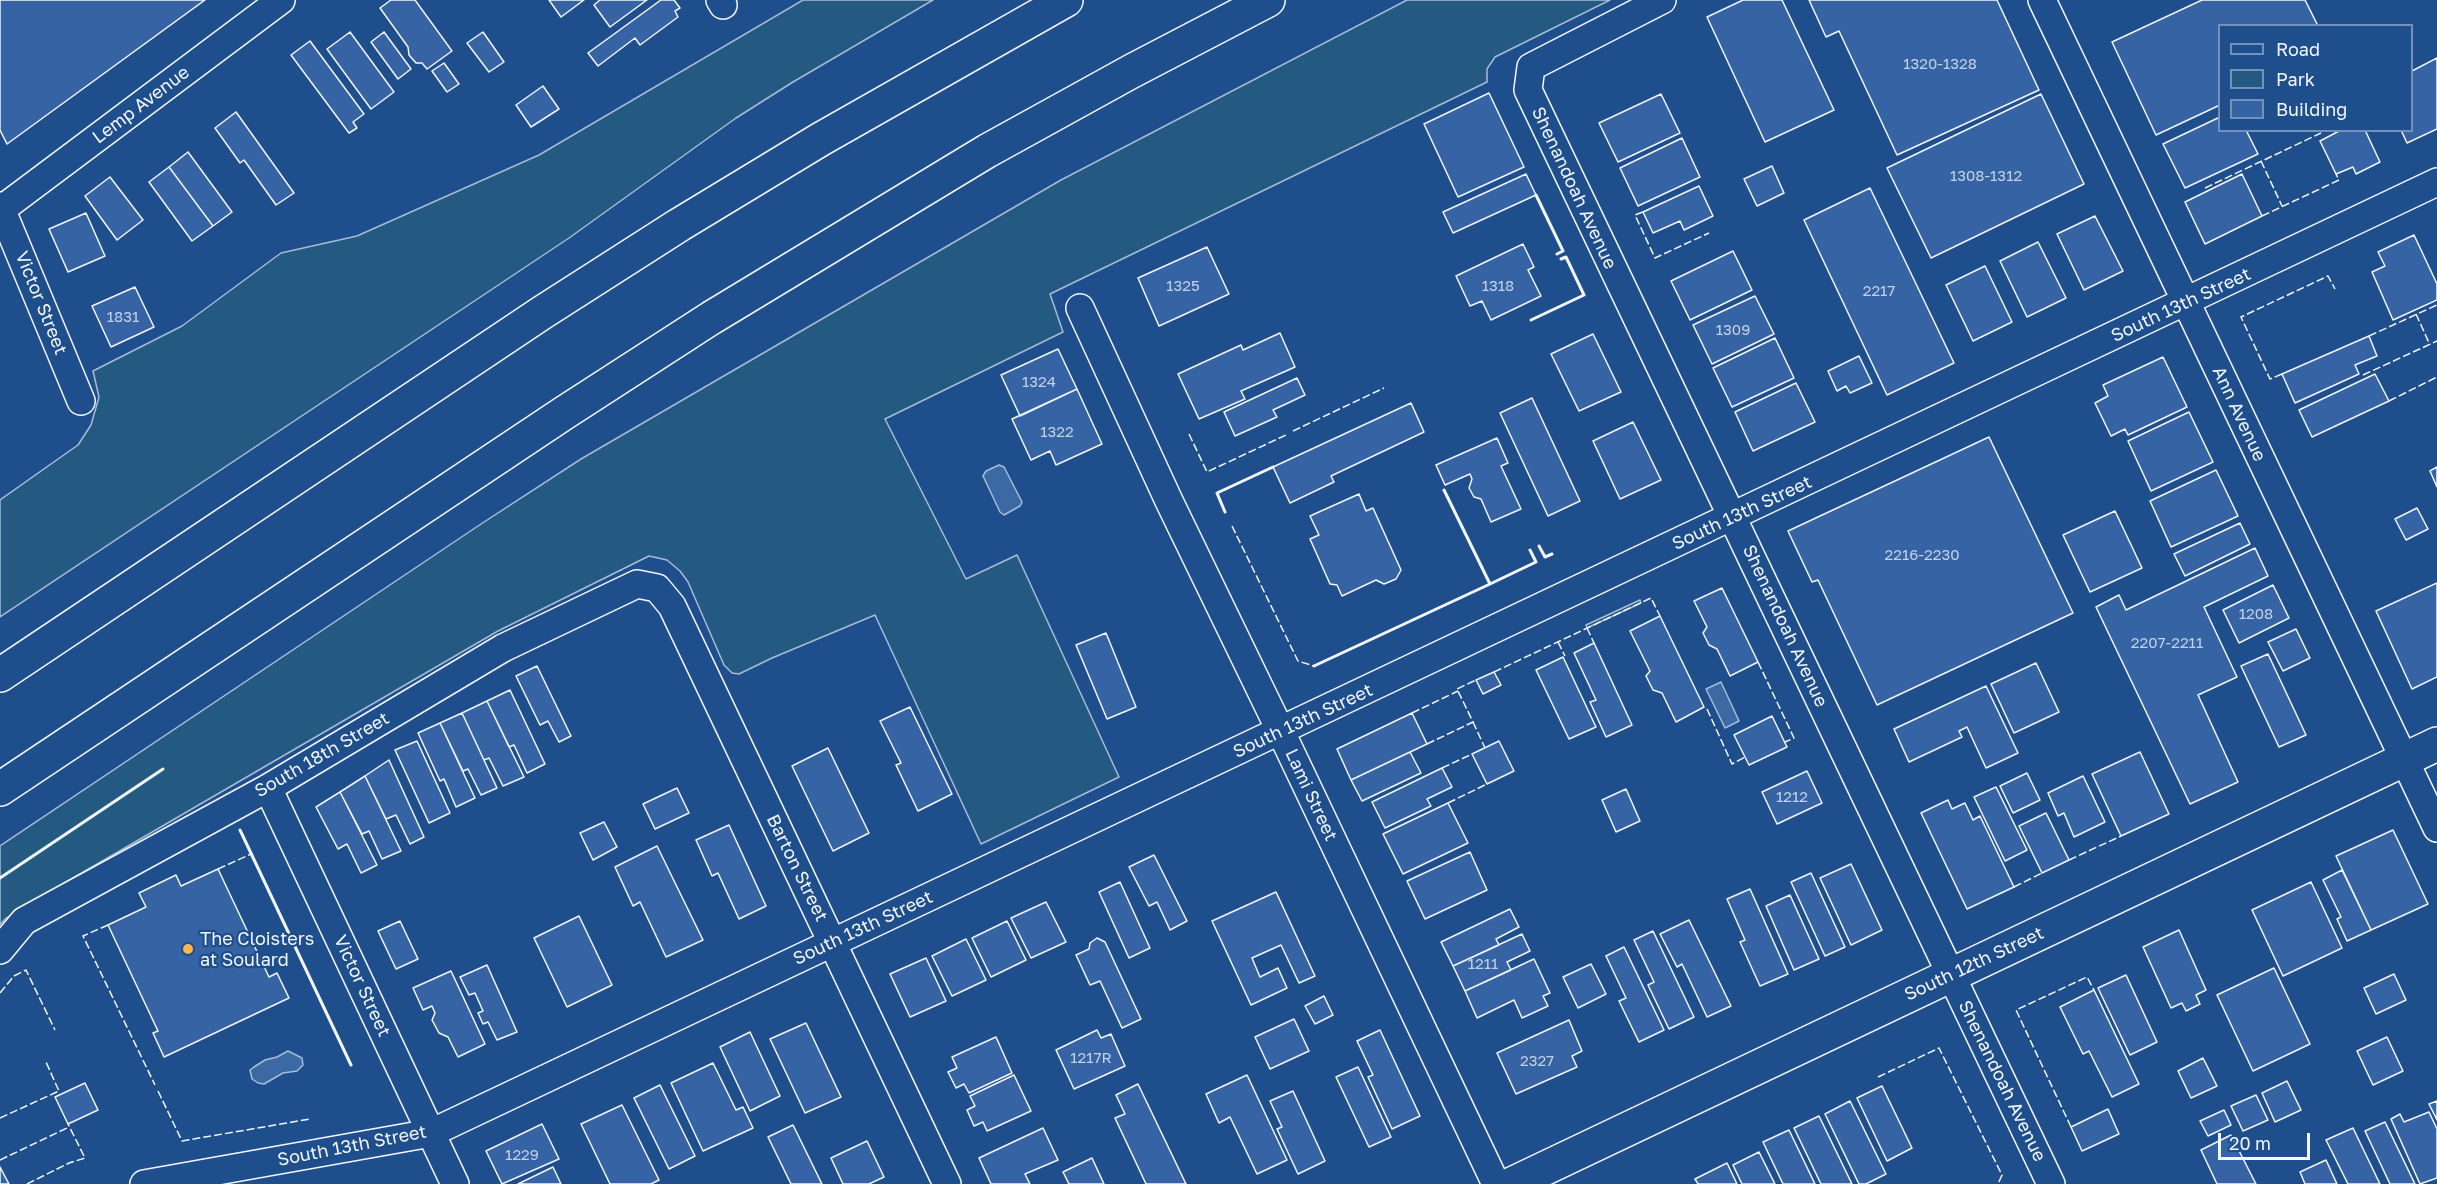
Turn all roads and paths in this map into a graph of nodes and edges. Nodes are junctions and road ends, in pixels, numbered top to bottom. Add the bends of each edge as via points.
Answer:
1 (281, 0) edge
2 (1066, 0) edge
3 (1268, 0) edge
4 (1662, 0) edge
5 (2042, 0) edge
6 (2437, 182) edge
7 (1, 207) edge
8 (2186, 303) junction
9 (1080, 309) dead end
10 (81, 401) dead end
11 (1733, 517) junction
12 (657, 588) joint
13 (0, 675) edge
14 (1281, 732) junction
15 (2437, 744) edge
16 (2404, 759) junction
17 (268, 788) junction
18 (0, 789) edge
19 (2437, 828) edge
20 (832, 943) junction
21 (0, 950) edge
22 (1951, 975) junction
23 (431, 1133) junction
24 (144, 1184) edge
25 (455, 1184) edge
26 (947, 1184) edge
27 (1496, 1184) edge
28 (1512, 1184) edge
29 (2051, 1184) edge

1 - 7 street, Lemp Avenue
2 - 13 main road via 820,140 670,231
3 - 18 main road via 987,151 721,312
4 - 11 street, Shenandoah Avenue via 1531,67 1528,90
5 - 8 street, Ann Avenue
6 - 8 street, South 13th Street
7 - 10 street, Victor Street
8 - 11 street, South 13th Street
8 - 16 street, Ann Avenue
9 - 14 street, Lami Street
11 - 14 street, South 13th Street
11 - 22 street, Shenandoah Avenue
12 - 17 street, South 18th Street via 637,584 503,648
12 - 20 street, Barton Street via 672,606
14 - 20 street, South 13th Street
14 - 27 street, Lami Street
15 - 16 main road, South 12th Street
16 - 19 street, Ann Avenue
16 - 22 main road, South 12th Street
17 - 21 street, South 18th Street via 24,921
17 - 23 street, Victor Street
20 - 23 street, South 13th Street
20 - 26 street, Barton Street
22 - 28 main road, South 12th Street
22 - 29 street, Shenandoah Avenue
23 - 24 street, South 13th Street
23 - 25 street, Victor Street

